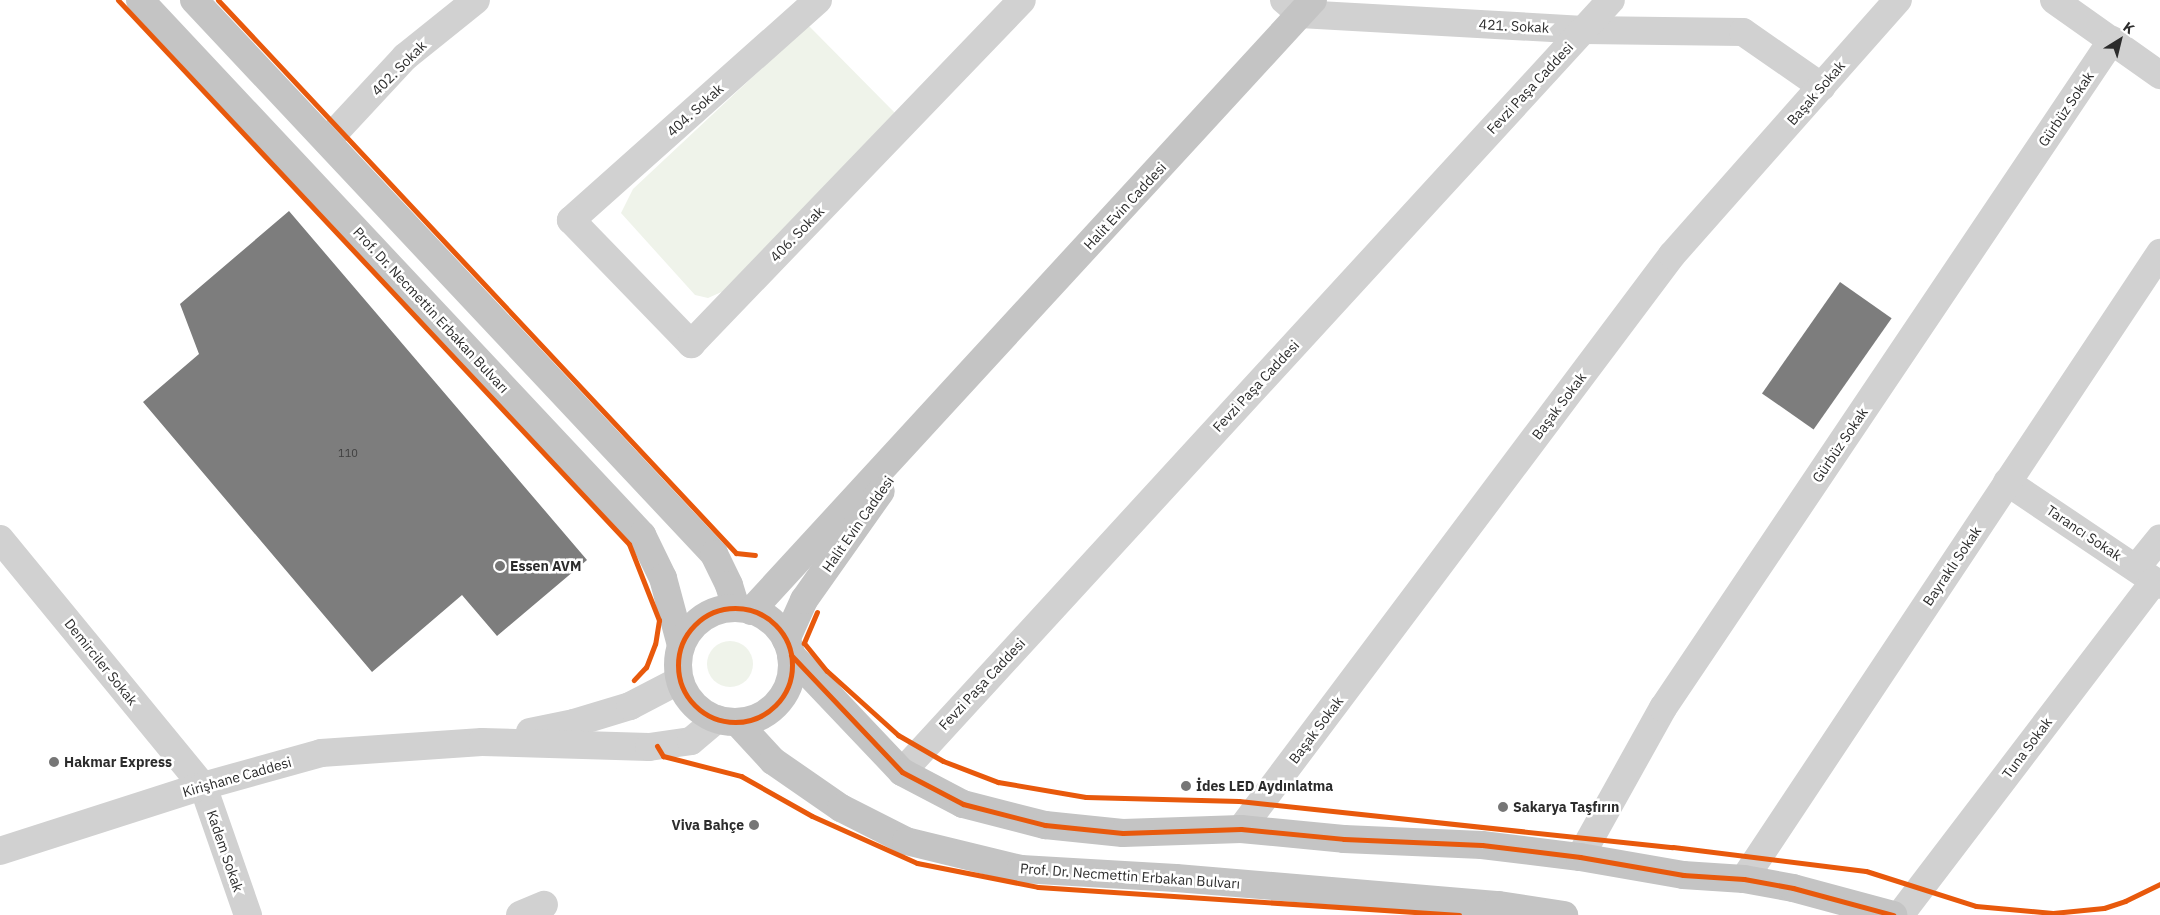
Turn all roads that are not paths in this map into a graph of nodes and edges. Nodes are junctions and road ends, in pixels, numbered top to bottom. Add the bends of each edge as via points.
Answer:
1 (140, 0) edge
2 (194, 0) edge
3 (476, 0) edge
4 (818, 0) edge
5 (1022, 0) edge
6 (1611, 0) edge
7 (1898, 0) edge
8 (2054, 0) edge
9 (1299, 5) edge
10 (1584, 30) junction
11 (2112, 40) junction
12 (2160, 75) edge
13 (1822, 87) junction
14 (327, 141) junction
15 (571, 220) joint
16 (2160, 254) edge
17 (936, 412) junction
18 (2007, 482) junction
19 (0, 538) edge
20 (2160, 538) edge
21 (2150, 578) edge
22 (744, 609) junction
23 (681, 645) junction
24 (788, 647) junction
25 (680, 680) junction
26 (727, 721) junction
27 (482, 742) junction
28 (902, 772) junction
29 (202, 786) junction
30 (1241, 829) junction
31 (0, 851) edge
32 (1580, 857) junction
33 (1744, 879) junction
34 (1498, 910) edge
35 (248, 915) edge
36 (1564, 915) edge
37 (1893, 915) edge
38 (1900, 915) edge

1 - 23 main road, Prof. Dr. Necmettin Erbakan Bulvarı via 642,535 663,578
2 - 14 main road
3 - 14 street, 402. Sokak via 406,57
4 - 15 street, 404. Sokak
5 - 15 street, 406. Sokak via 691,344
6 - 10 street, Fevzi Paşa Caddesi
7 - 13 street, Başak Sokak
8 - 11 street
9 - 10 street, 421. Sokak
9 - 17 main road, Halit Evin Caddesi
10 - 13 street, 421. Sokak via 1743,32
10 - 28 street, Fevzi Paşa Caddesi
11 - 12 street
11 - 32 street, Gürbüz Sokak via 1663,708
13 - 30 street, Başak Sokak via 1672,255
14 - 22 main road via 714,554
16 - 18 street, Bayraklı Sokak
17 - 22 main road, Halit Evin Caddesi
17 - 24 main road, Halit Evin Caddesi via 804,600
18 - 21 street, Tarancı Sokak
18 - 33 street, Bayraklı Sokak
19 - 29 street, Demirciler Sokak
20 - 21 street, Tuna Sokak
21 - 38 street, Tuna Sokak
22 - 23 main road via 719,611 703,618 690,629
22 - 24 main road via 771,622
23 - 25 main road via 678,662
24 - 26 main road via 791,674 785,692 773,708 756,718
24 - 28 main road
25 - 26 main road via 704,714
25 - 27 street, Kirişhane Caddesi via 630,706 574,724
26 - 27 street, Kirişhane Caddesi via 691,741 650,746
26 - 34 main road, Prof. Dr. Necmettin Erbakan Bulvarı via 773,761 857,816 906,841 1021,869 1176,878
27 - 29 street, Kirişhane Caddesi via 321,753
28 - 30 main road via 963,804 1046,825 1123,833
29 - 31 street, Kirişhane Caddesi
29 - 35 street, Kadem Sokak
30 - 32 main road via 1344,839 1482,845
32 - 33 main road via 1683,875
33 - 37 main road via 1793,888
34 - 36 main road, Prof. Dr. Necmettin Erbakan Bulvarı

